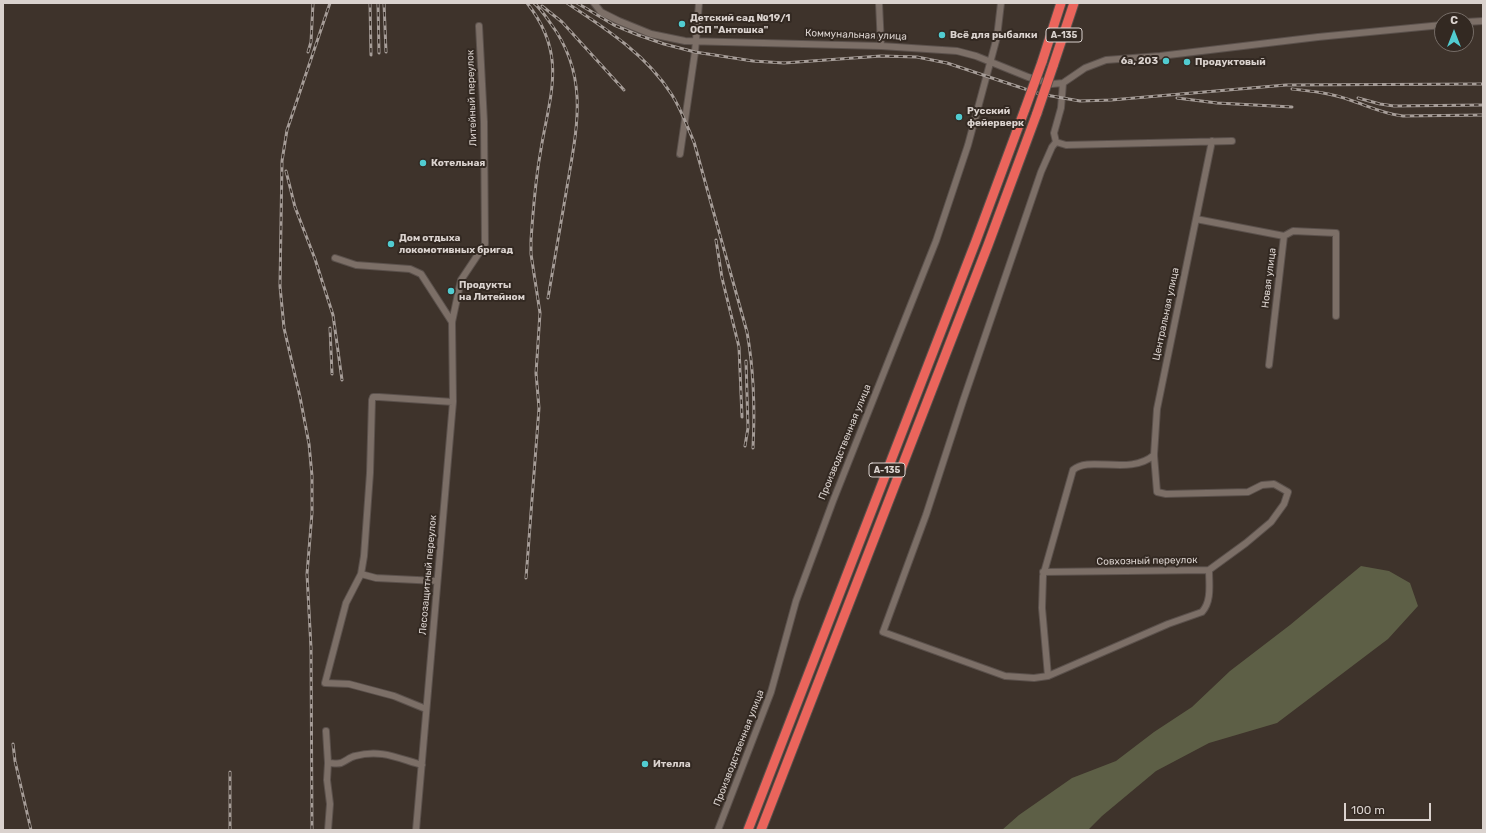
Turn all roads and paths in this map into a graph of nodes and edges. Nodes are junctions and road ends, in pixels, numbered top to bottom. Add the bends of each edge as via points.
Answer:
1 (594, 3) edge
2 (699, 3) edge
3 (879, 3) edge
4 (1001, 3) edge
5 (1062, 3) edge
6 (1074, 3) edge
7 (479, 26) dead end
8 (1434, 26) edge
9 (696, 41) junction
10 (881, 46) junction
11 (990, 61) junction
12 (1063, 83) junction
13 (1232, 140) dead end
14 (1212, 141) junction
15 (1056, 142) junction
16 (680, 154) dead end
17 (1196, 219) junction
18 (1284, 236) junction
19 (335, 258) dead end
20 (473, 261) joint
21 (1336, 316) dead end
22 (452, 322) junction
23 (1269, 365) dead end
24 (453, 402) junction
25 (1154, 455) junction
26 (1288, 492) joint
27 (1209, 570) junction
28 (1043, 572) junction
29 (361, 574) junction
30 (437, 581) junction
31 (1048, 676) junction
32 (426, 709) junction
33 (326, 731) dead end
34 (328, 763) junction
35 (422, 765) junction
36 (328, 830) edge
37 (416, 830) edge
38 (718, 830) edge
39 (748, 830) edge
40 (761, 830) edge

1 - 9 street, Коммунальная улица via 602,12 651,34
2 - 9 street
3 - 10 street
4 - 11 street, Производственная улица via 997,37
5 - 39 highway, А-135, bridge via 1026,109 976,241
6 - 40 highway, А-135, bridge via 988,245
7 - 20 street, Литейный переулок via 484,122 485,244
8 - 12 street via 1106,60 1085,68
9 - 10 street, Коммунальная улица
9 - 16 street
10 - 11 street, Коммунальная улица via 957,51
11 - 12 street, Коммунальная улица via 1052,84
11 - 38 street, Производственная улица via 952,198 830,508 796,601 771,692
12 - 15 street via 1061,108 1054,133
13 - 14 street
14 - 15 street via 1066,145
14 - 17 street, Центральная улица
15 - 31 street via 1041,172 926,516 884,632 1005,676
17 - 18 street, Новая улица
17 - 25 street, Центральная улица via 1157,409
18 - 21 street via 1293,231 1336,233
18 - 23 street, Новая улица
19 - 22 street via 356,265 410,269 421,274
20 - 22 street, Лесозащитный переулок via 461,280
22 - 24 street, Лесозащитный переулок
24 - 29 street via 373,397 370,473
24 - 30 street, Лесозащитный переулок
25 - 26 street, Центральная улица via 1157,492 1248,492 1262,485 1274,484
25 - 28 street via 1147,461 1138,463 1086,464 1073,470
26 - 27 street, Совхозный переулок via 1284,504 1270,522 1246,544
27 - 28 street, Совхозный переулок
27 - 31 street via 1209,599 1202,612
28 - 31 street via 1042,608
29 - 30 street via 376,578
29 - 32 street via 346,603 325,684 349,684 394,696
30 - 32 street, Лесозащитный переулок
32 - 35 street, Лесозащитный переулок
33 - 34 street
34 - 35 street via 341,763 354,756 378,752
34 - 36 street
35 - 37 street, Лесозащитный переулок

